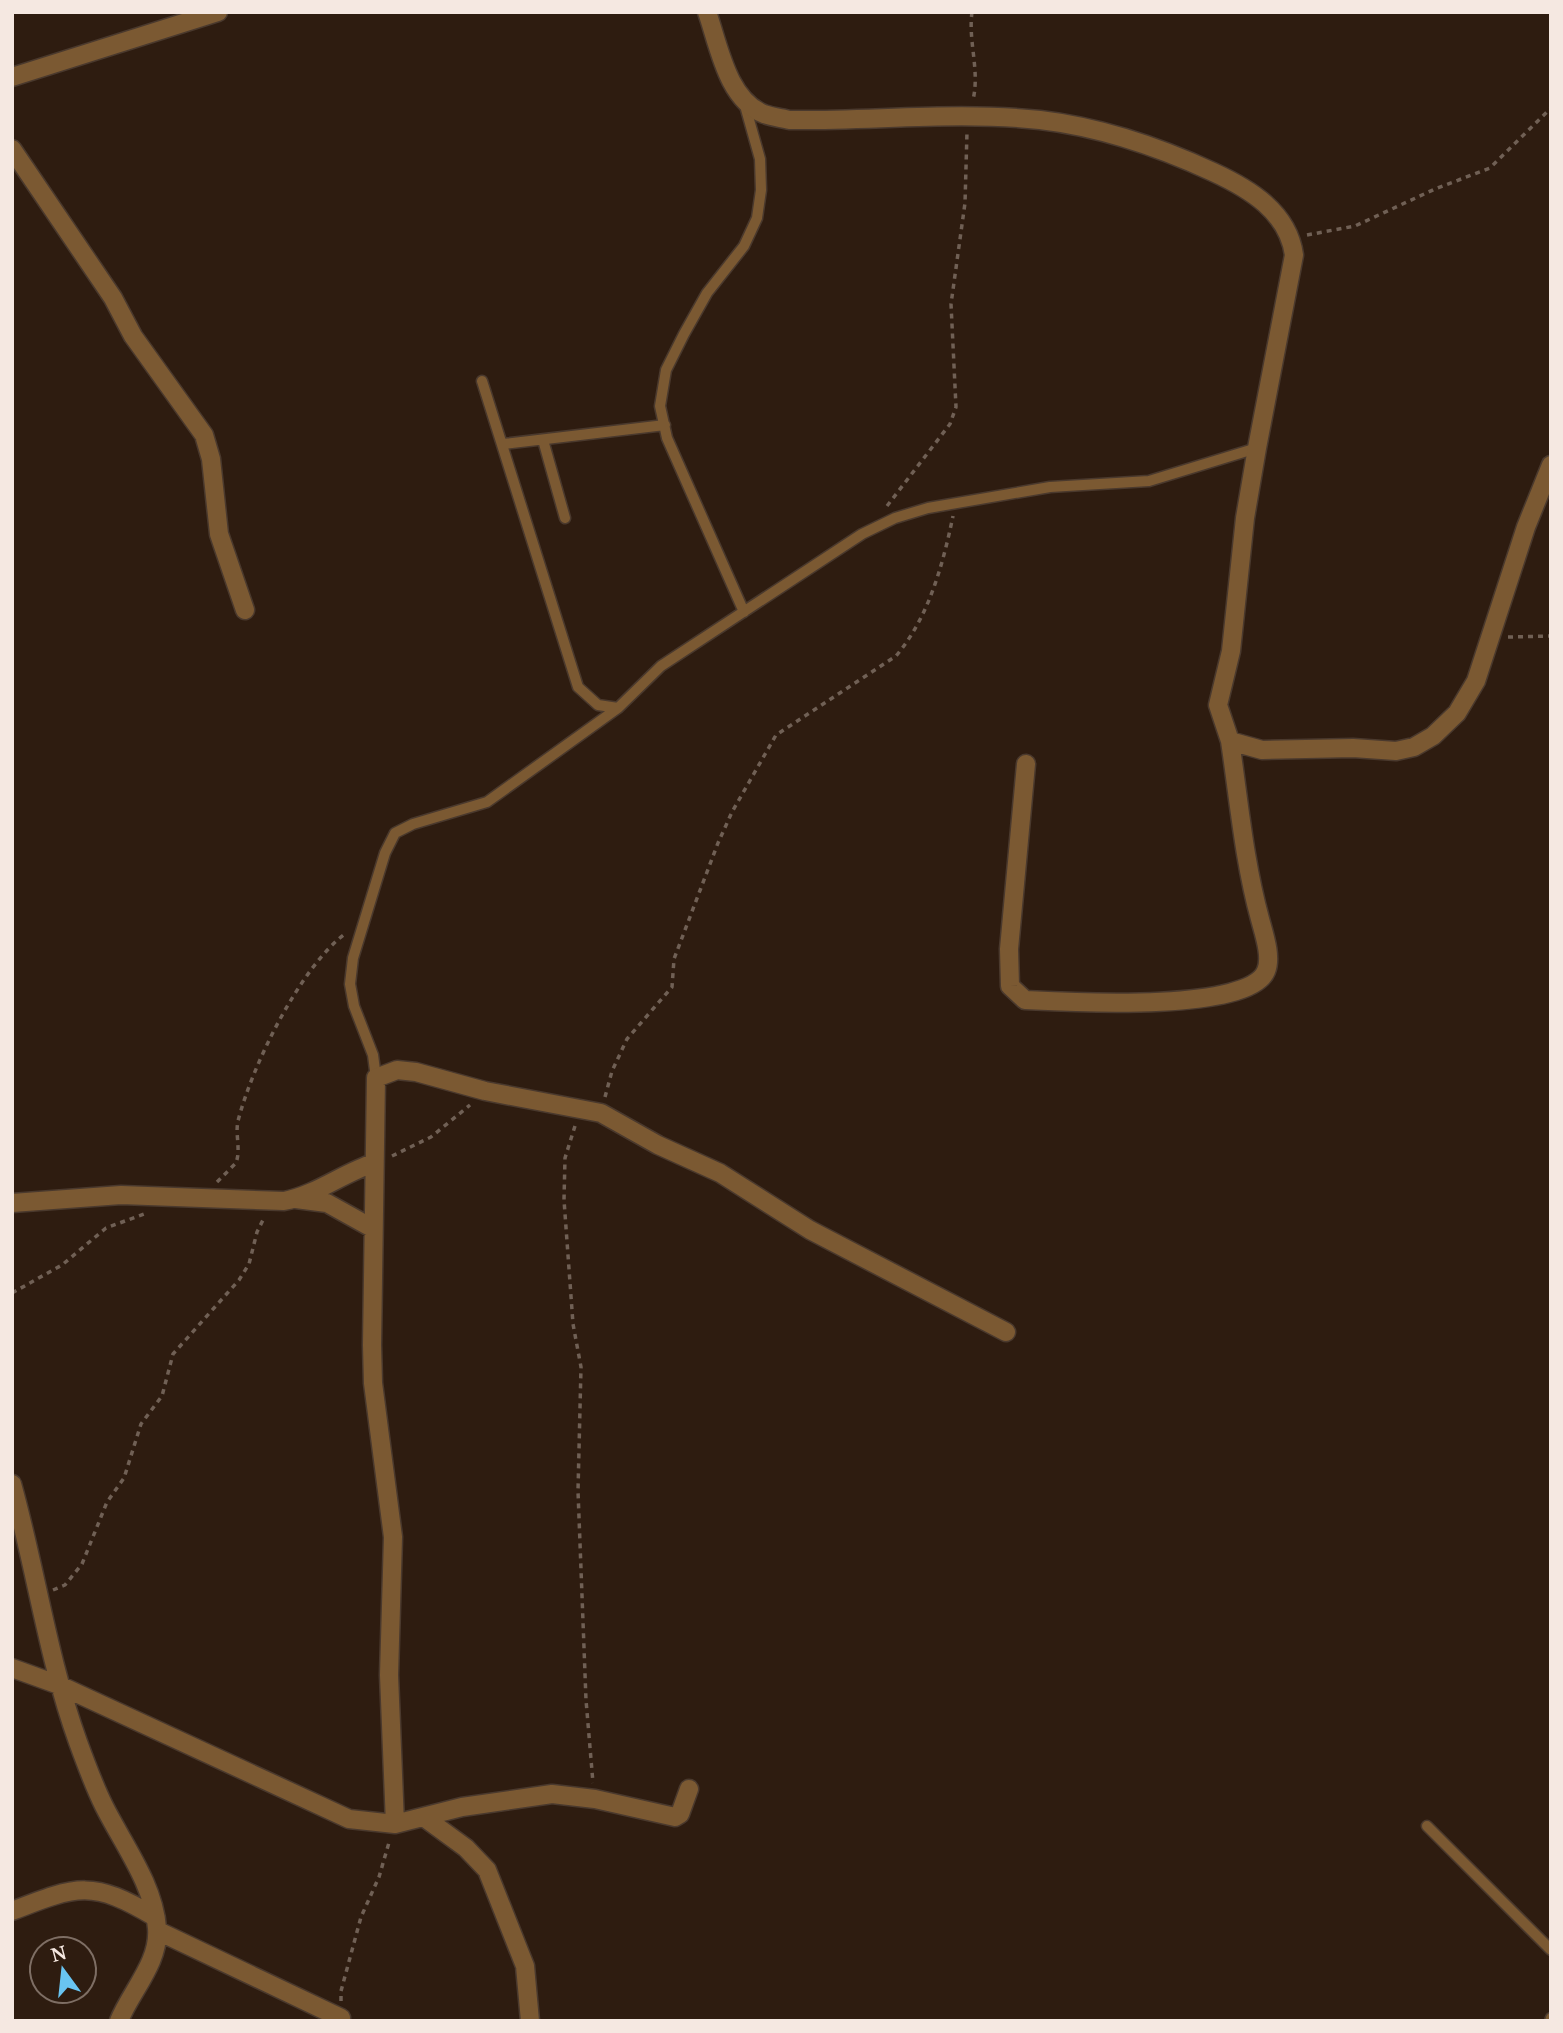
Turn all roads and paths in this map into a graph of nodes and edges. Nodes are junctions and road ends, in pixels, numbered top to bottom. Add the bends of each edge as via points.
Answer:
1 (218, 12) edge
2 (706, 12) edge
3 (972, 12) edge
4 (12, 77) edge
5 (744, 102) junction
6 (1551, 108) edge
7 (968, 117) junction
8 (12, 149) edge
9 (1291, 238) junction
10 (482, 382) dead end
11 (665, 425) junction
12 (543, 440) junction
13 (503, 444) junction
14 (1257, 448) junction
15 (1551, 465) edge
16 (955, 502) junction
17 (565, 518) dead end
18 (876, 527) junction
19 (245, 610) dead end
20 (744, 612) junction
21 (1551, 636) edge
22 (1489, 639) junction
23 (618, 708) junction
24 (1230, 741) junction
25 (1027, 764) dead end
26 (365, 923) junction
27 (376, 1078) junction
28 (485, 1091) junction
29 (601, 1113) junction
30 (374, 1163) junction
31 (166, 1198) junction
32 (197, 1199) junction
33 (290, 1200) junction
34 (12, 1203) edge
35 (372, 1228) junction
36 (12, 1293) edge
37 (1006, 1332) dead end
38 (12, 1485) edge
39 (41, 1595) junction
40 (12, 1668) edge
41 (59, 1685) junction
42 (689, 1789) dead end
43 (595, 1799) junction
44 (425, 1818) junction
45 (394, 1824) junction
46 (1427, 1826) dead end
47 (12, 1911) edge
48 (157, 1924) junction
49 (1551, 1950) edge
50 (341, 2018) joint
51 (120, 2021) edge
52 (530, 2021) edge

1 - 4 street
2 - 5 street via 731,81
3 - 7 path via 976,83
5 - 7 street via 764,114 790,120
5 - 11 lane via 760,159 757,218 744,246 706,293 666,370 660,406
6 - 9 path via 1504,157 1475,176 1355,226
7 - 9 street via 1041,120 1096,131 1183,159 1241,185 1267,205
7 - 18 path via 965,203 951,304 956,407 950,424 897,490
8 - 19 street via 113,298 133,336 204,435 219,534
9 - 14 street via 1292,271
10 - 13 lane
11 - 12 lane
11 - 20 lane
12 - 13 lane
12 - 17 lane
13 - 23 lane via 578,687 598,705
14 - 16 lane via 1149,481 1050,487
14 - 24 street via 1231,651 1218,705
15 - 22 street
16 - 18 lane
16 - 29 path via 945,551 911,638 896,656 776,735 765,751 718,843 674,959 671,987 627,1039 612,1071
18 - 20 lane
20 - 23 lane via 661,666
21 - 22 path
22 - 24 street via 1476,681 1457,713 1414,747 1396,751 1262,750
23 - 26 lane via 487,802 395,833
24 - 25 street via 1246,863 1266,942 1267,970 1259,983 1202,998 1156,1003 1025,1000 1010,986 1009,949
26 - 27 lane via 350,984
26 - 32 path via 344,934 322,955 287,1004 239,1119 236,1163
27 - 28 street via 397,1070 416,1072
27 - 30 street
28 - 29 street
28 - 30 path via 431,1137
29 - 37 street via 720,1173 810,1230
29 - 43 path via 587,1116 570,1136 564,1199 573,1324 581,1367 578,1491 586,1700
30 - 33 street
30 - 35 street
31 - 32 street
31 - 34 street via 81,1196
31 - 36 path via 154,1209 106,1228 62,1265
32 - 33 street
33 - 35 street via 327,1203
33 - 39 path via 261,1223 249,1264 239,1280 173,1354 162,1396 141,1424 124,1478 107,1502 76,1575
35 - 45 street via 373,1383 393,1537 389,1675
38 - 39 street
39 - 41 street
40 - 41 street
41 - 45 street via 323,1810 349,1819
41 - 48 street via 92,1778 134,1863
42 - 43 street via 675,1817
43 - 44 street via 552,1794 499,1800
44 - 45 street
44 - 52 street via 466,1847 487,1870 525,1966
45 - 50 path via 380,1877 351,1952 341,1991
46 - 49 lane
47 - 48 street via 64,1891 91,1888 123,1898
48 - 50 street
48 - 51 street via 153,1954

